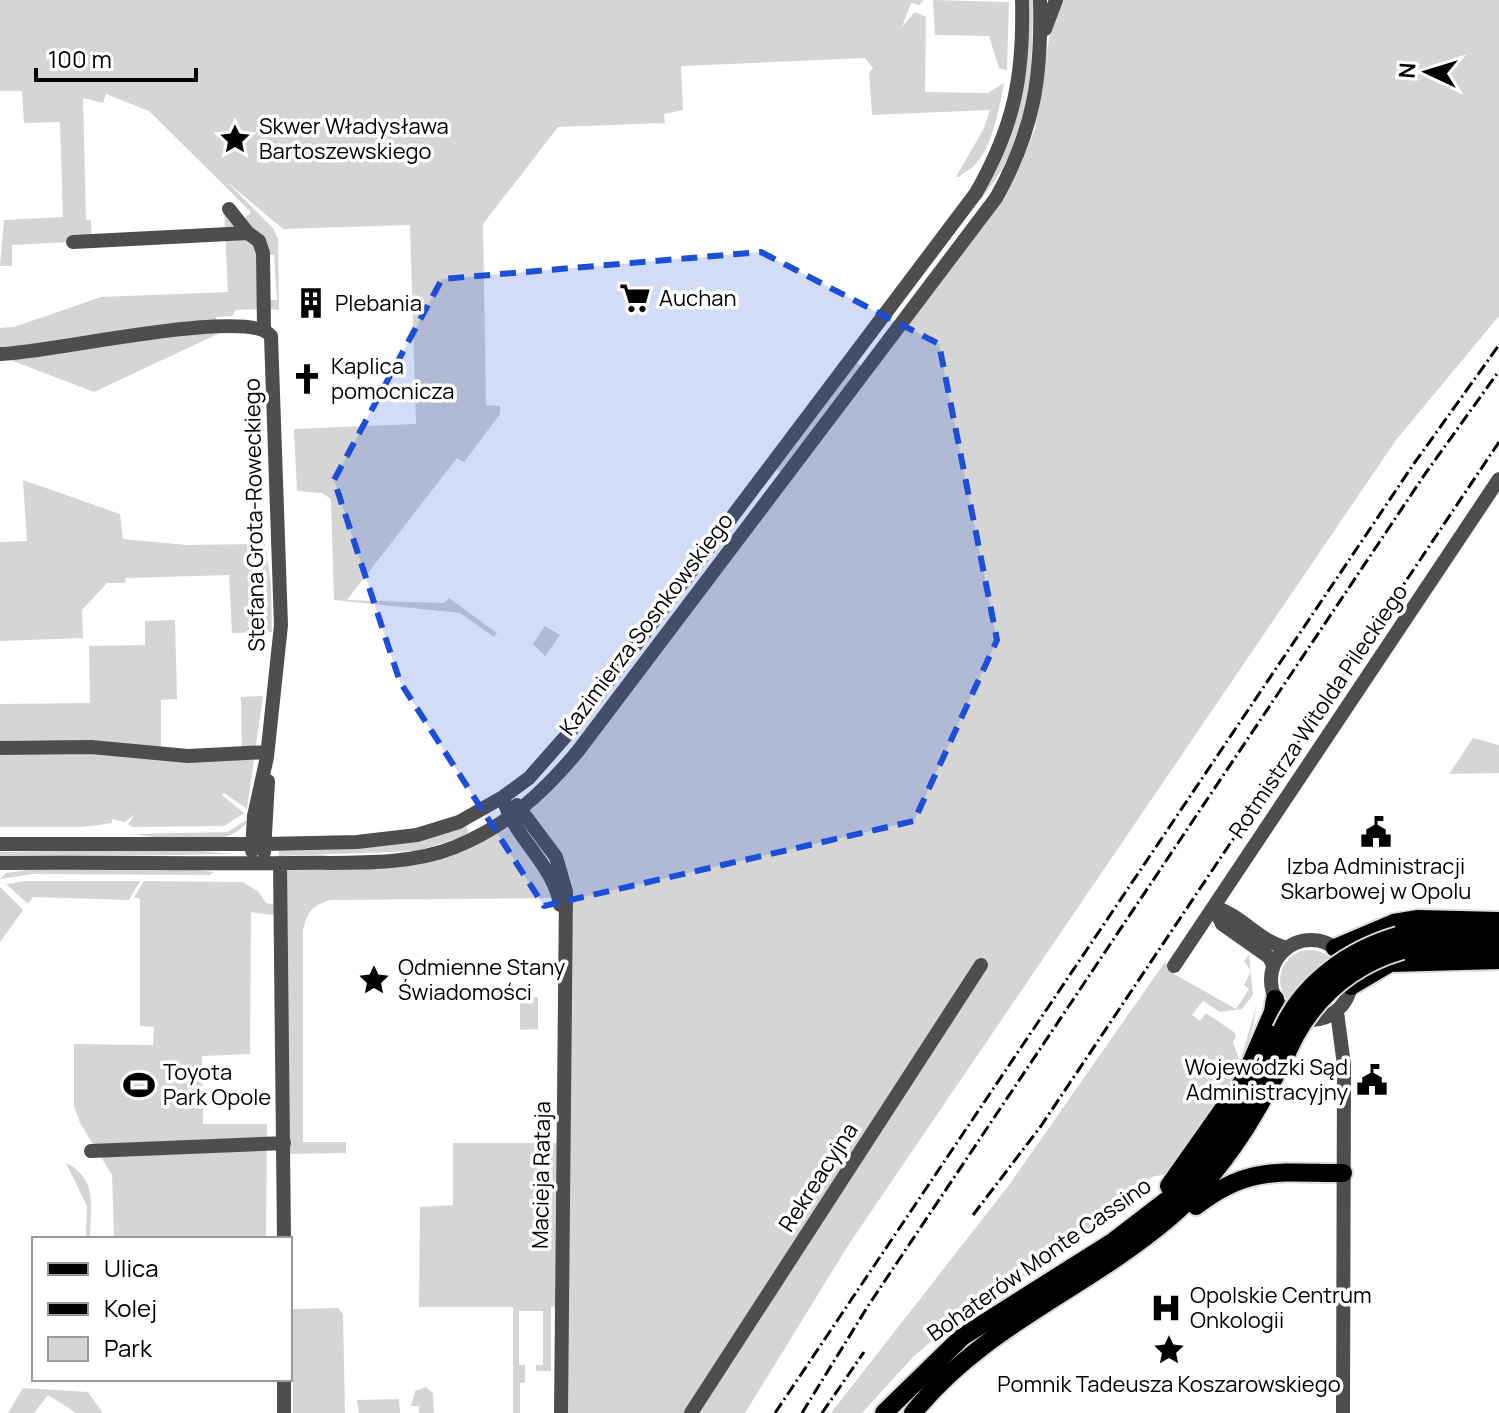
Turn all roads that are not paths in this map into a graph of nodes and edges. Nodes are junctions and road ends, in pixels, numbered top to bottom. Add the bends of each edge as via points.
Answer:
1 (1022, 0) edge
2 (1040, 0) edge
3 (1056, 0) edge
4 (1040, 61) junction
5 (229, 209) dead end
6 (248, 233) junction
7 (73, 242) dead end
8 (264, 328) junction
9 (0, 354) edge
10 (1499, 479) edge
11 (0, 748) edge
12 (267, 754) junction
13 (503, 797) junction
14 (516, 814) junction
15 (0, 844) edge
16 (258, 844) junction
17 (0, 863) edge
18 (280, 863) junction
19 (38, 864) junction
20 (258, 864) junction
21 (0, 870) edge
22 (281, 896) junction
23 (1214, 907) junction
24 (1499, 921) edge
25 (1499, 933) edge
26 (1400, 943) junction
27 (1287, 948) junction
28 (1335, 948) junction
29 (1499, 948) edge
30 (1499, 960) edge
31 (981, 965) dead end
32 (1273, 965) junction
33 (1174, 966) dead end
34 (1351, 986) junction
35 (1275, 999) junction
36 (1337, 1012) junction
37 (1319, 1020) junction
38 (1289, 1033) junction
39 (1344, 1065) junction
40 (284, 1143) junction
41 (91, 1151) dead end
42 (1343, 1173) junction
43 (1168, 1219) junction
44 (1138, 1225) junction
45 (284, 1237) edge
46 (284, 1381) edge
47 (941, 1382) junction
48 (284, 1413) edge
49 (561, 1413) edge
50 (691, 1413) edge
51 (884, 1413) edge
52 (913, 1413) edge
53 (922, 1413) edge
54 (1343, 1413) edge

1 - 13 street, Kazimierza Sosnkowskiego via 1016,102 976,193 573,728 529,778
2 - 4 street, Kazimierza Sosnkowskiego
3 - 4 street
4 - 14 street, Kazimierza Sosnkowskiego via 1024,144 978,224 578,751
5 - 6 street, Stefana Grota-Roweckiego
6 - 7 street
6 - 8 street, Stefana Grota-Roweckiego via 263,253
8 - 9 street via 146,332
8 - 12 street, Stefana Grota-Roweckiego via 273,348 281,615
10 - 23 street, Rotmistrza Witolda Pileckiego
11 - 12 street
12 - 16 street, Stefana Grota-Roweckiego via 254,816
13 - 14 street, Macieja Rataja
13 - 16 street, Kazimierza Sosnkowskiego via 459,822 417,835
14 - 18 street, Kazimierza Sosnkowskiego via 454,847 426,855
14 - 49 street, Macieja Rataja via 562,867 566,892
15 - 16 street, Kazimierza Sosnkowskiego
16 - 20 street, Stefana Grota-Roweckiego
17 - 19 street, Kazimierza Sosnkowskiego
18 - 20 street, Kazimierza Sosnkowskiego
18 - 22 street
19 - 20 street, Kazimierza Sosnkowskiego
19 - 21 street
20 - 22 street
22 - 40 street
23 - 27 street via 1232,912 1264,938
23 - 32 street via 1222,924
23 - 33 street, Rotmistrza Witolda Pileckiego
24 - 28 main road via 1418,919 1394,923
25 - 26 main road, Bohaterów Monte Cassino via 1431,930
26 - 29 main road, Bohaterów Monte Cassino
26 - 38 main road, Bohaterów Monte Cassino, bridge via 1334,985
27 - 28 street via 1306,940
27 - 32 street
28 - 34 street via 1350,969
30 - 34 main road via 1390,963
31 - 50 street, Rekreacyjna
32 - 35 street
34 - 36 street
35 - 37 street via 1293,1017
35 - 44 main road via 1254,1056 1223,1114
36 - 37 street
36 - 39 street
37 - 39 street
38 - 43 main road, Bohaterów Monte Cassino via 1266,1097 1233,1149
38 - 44 main road, Bohaterów Monte Cassino via 1229,1130 1188,1181
39 - 42 street
40 - 41 street
40 - 45 street
42 - 43 main road via 1246,1176
42 - 54 street
43 - 47 main road, Bohaterów Monte Cassino via 996,1333
44 - 51 main road, Bohaterów Monte Cassino via 962,1337
46 - 48 street
47 - 52 main road
47 - 53 main road

